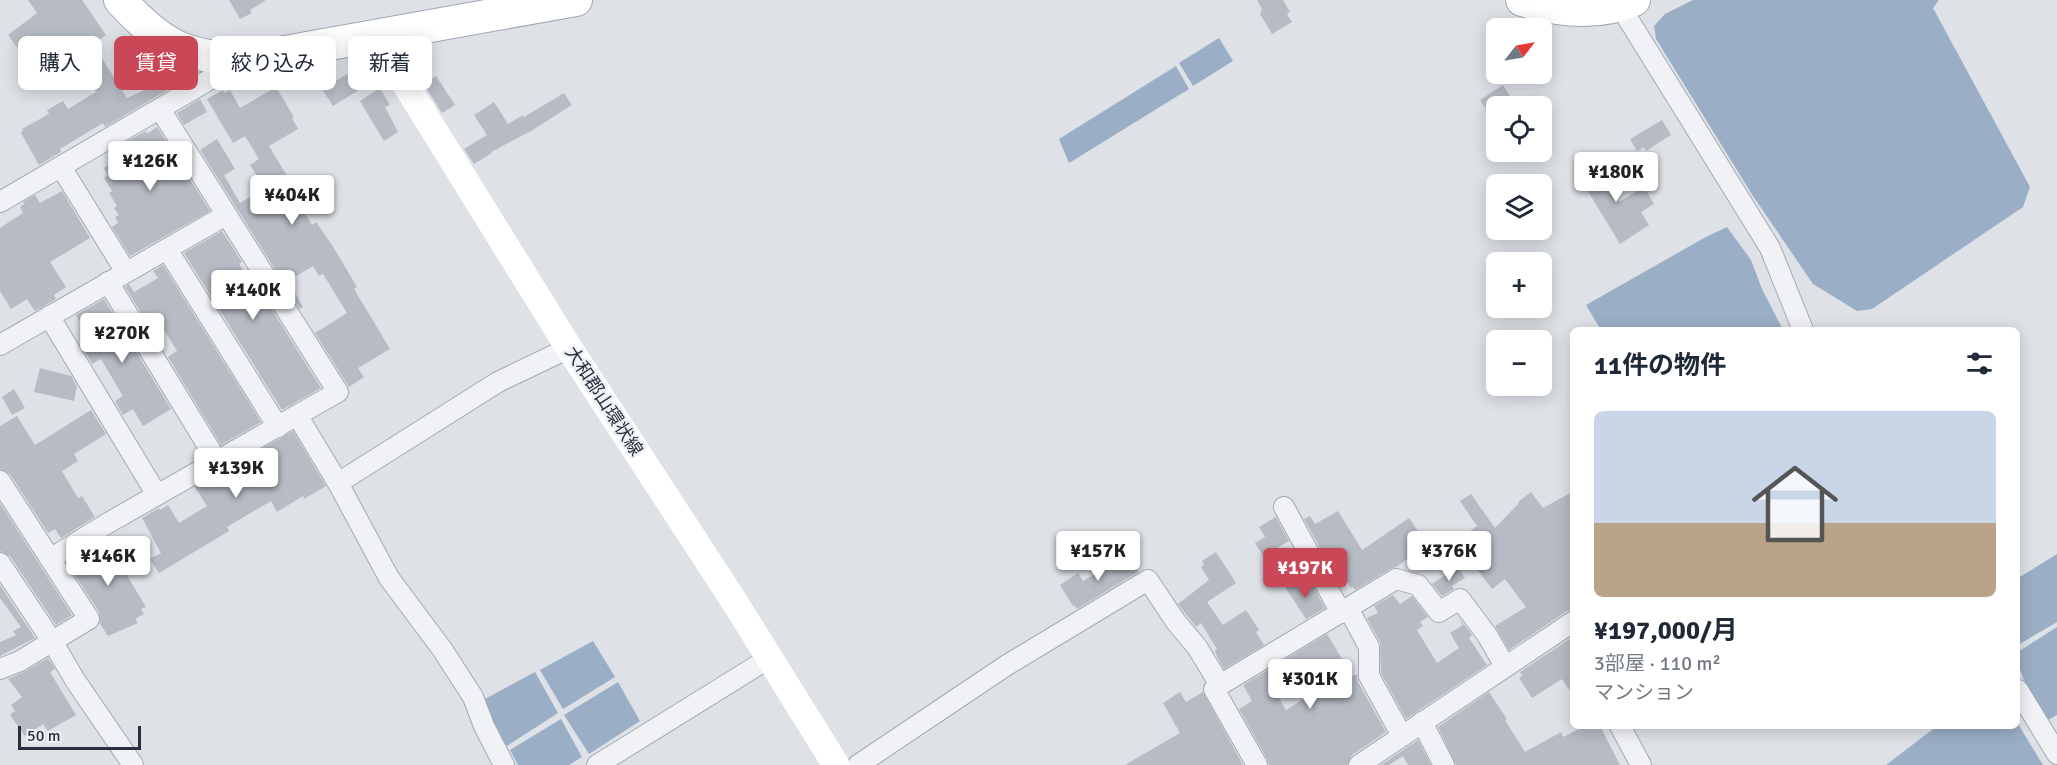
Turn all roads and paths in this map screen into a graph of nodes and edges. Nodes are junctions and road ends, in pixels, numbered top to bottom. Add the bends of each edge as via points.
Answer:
1 (120, 0) edge
2 (576, 0) edge
3 (1522, 0) edge
4 (1613, 4) edge
5 (375, 35) junction
6 (160, 36) edge
7 (336, 42) edge
8 (210, 80) edge
9 (198, 81) edge
10 (201, 86) junction
11 (160, 110) junction
12 (61, 167) junction
13 (0, 202) edge
14 (226, 215) junction
15 (167, 249) junction
16 (126, 273) junction
17 (108, 282) junction
18 (49, 316) junction
19 (1802, 327) edge
20 (0, 345) edge
21 (569, 348) junction
22 (297, 416) junction
23 (278, 427) junction
24 (217, 461) junction
25 (0, 481) edge
26 (338, 483) junction
27 (157, 495) junction
28 (1284, 507) dead end
29 (50, 560) junction
30 (0, 563) edge
31 (1345, 610) junction
32 (1570, 629) edge
33 (52, 641) junction
34 (771, 657) junction
35 (1505, 666) junction
36 (0, 669) edge
37 (1220, 685) junction
38 (2020, 693) edge
39 (1422, 722) junction
40 (1622, 729) edge
41 (1402, 736) junction
42 (2057, 754) edge
43 (133, 765) edge
44 (504, 765) edge
45 (597, 765) edge
46 (836, 765) edge
47 (858, 765) edge
48 (1257, 765) edge
49 (1359, 765) edge
50 (1444, 765) edge
51 (1641, 765) edge

1 - 6 main road
2 - 5 main road
3 - 4 main road via 1576,10
4 - 19 street via 1770,248
5 - 7 main road
5 - 21 main road, 大和郡山環状線
8 - 10 street
9 - 10 street
10 - 11 street
11 - 12 street
11 - 14 street
12 - 13 street
12 - 16 street
14 - 15 street
14 - 22 street via 338,392
15 - 16 street
15 - 23 street
16 - 17 street
17 - 18 street
17 - 24 street
18 - 20 street
18 - 27 street
21 - 26 street via 498,382
21 - 34 main road, 大和郡山環状線
22 - 23 street
22 - 26 street
23 - 24 street
24 - 27 street
25 - 29 street
26 - 44 street via 389,578 469,690
27 - 29 street
28 - 31 street
29 - 33 street via 89,619
30 - 33 street
31 - 35 street via 1396,579 1418,585 1439,612 1460,598
31 - 37 street
31 - 41 street via 1369,647 1369,676
32 - 35 street
33 - 36 street
33 - 43 street
34 - 45 street
34 - 46 main road, 大和郡山環状線
35 - 39 street
37 - 47 street via 1148,580 1007,665
37 - 48 street via 1214,689
38 - 42 street
39 - 41 street
39 - 50 street
40 - 51 street
41 - 49 street

